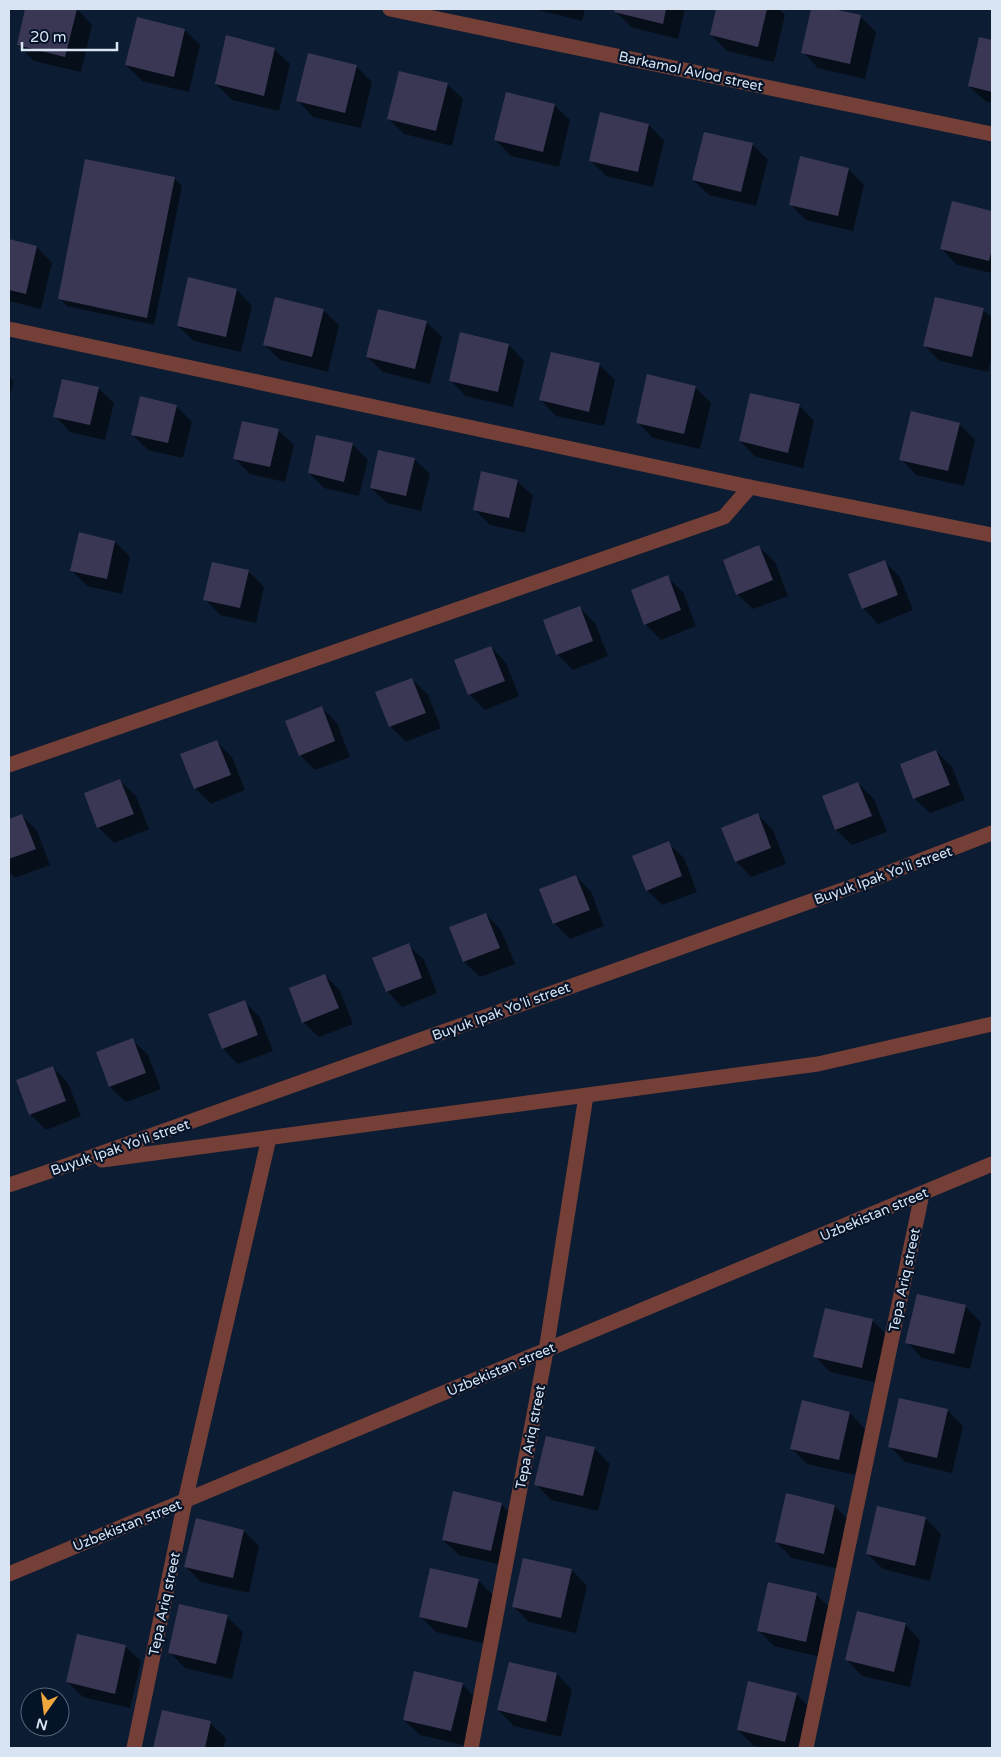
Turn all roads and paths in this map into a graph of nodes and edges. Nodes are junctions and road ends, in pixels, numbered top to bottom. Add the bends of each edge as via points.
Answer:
1 (390, 9) edge
2 (992, 134) edge
3 (9, 329) edge
4 (750, 487) junction
5 (992, 535) edge
6 (9, 765) edge
7 (992, 833) edge
8 (992, 1024) edge
9 (586, 1096) junction
10 (269, 1138) junction
11 (70, 1164) junction
12 (992, 1164) edge
13 (9, 1185) edge
14 (922, 1194) junction
15 (546, 1351) junction
16 (185, 1501) junction
17 (9, 1574) edge
18 (134, 1748) edge
19 (471, 1748) edge
20 (806, 1748) edge

1 - 2 street, Barkamol Avlod street
3 - 4 street
4 - 5 street
4 - 6 street via 724,517
7 - 11 street, Buyuk Ipak Yo'li street via 843,890
8 - 9 street via 818,1064
9 - 10 street
9 - 15 street, Tepa Ariq street
10 - 11 street
10 - 16 street, Tepa Ariq street
11 - 13 street, Buyuk Ipak Yo'li street
12 - 14 street, Uzbekistan street
14 - 15 street, Uzbekistan street
14 - 20 street, Tepa Ariq street
15 - 16 street, Uzbekistan street
15 - 19 street, Tepa Ariq street
16 - 17 street, Uzbekistan street
16 - 18 street, Tepa Ariq street

